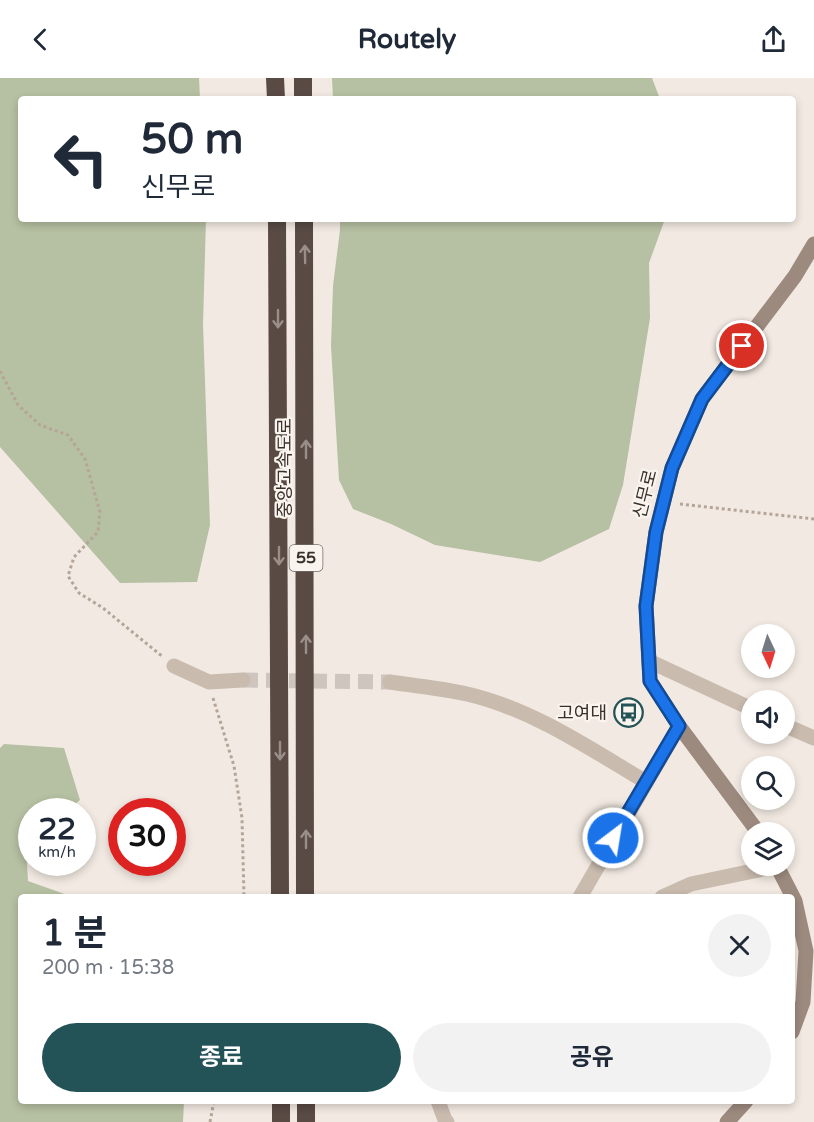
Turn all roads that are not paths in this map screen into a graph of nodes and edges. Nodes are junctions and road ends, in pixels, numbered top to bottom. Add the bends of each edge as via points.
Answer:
1 (276, 78) edge
2 (303, 78) edge
3 (276, 96) edge
4 (303, 96) edge
5 (277, 222) edge
6 (304, 222) edge
7 (814, 244) edge
8 (649, 661) junction
9 (174, 666) road end
10 (243, 680) tunnel mouth
11 (390, 682) tunnel mouth
12 (741, 704) edge
13 (679, 726) junction
14 (795, 730) edge
15 (814, 738) edge
16 (646, 782) junction
17 (751, 822) edge
18 (741, 874) edge
19 (782, 876) edge
20 (280, 894) edge
21 (305, 894) edge
22 (582, 894) edge
23 (669, 894) edge
24 (791, 894) edge
25 (795, 901) edge
26 (795, 1024) edge
27 (281, 1104) edge
28 (306, 1104) edge
29 (439, 1104) edge
30 (743, 1104) edge
31 (281, 1122) edge
32 (306, 1122) edge
33 (447, 1122) edge
34 (728, 1122) edge

1 - 3 highway
2 - 4 highway
5 -> 20 highway, 중앙고속도로 / 55
21 -> 6 highway, 중앙고속도로 / 55
7 - 8 street, 신무로 via 795,276 702,399 672,468 656,532 646,606
8 - 12 street
8 - 13 street, 신무로 via 650,681
9 - 10 street via 208,682
11 - 16 street via 467,693 522,712
13 - 16 street
13 - 17 street, 신무로
14 - 15 street
16 - 22 street
18 - 23 street via 691,884
19 - 24 street
25 - 26 street via 806,951 803,1002
27 - 31 highway
28 - 32 highway
29 - 33 street
30 - 34 street

